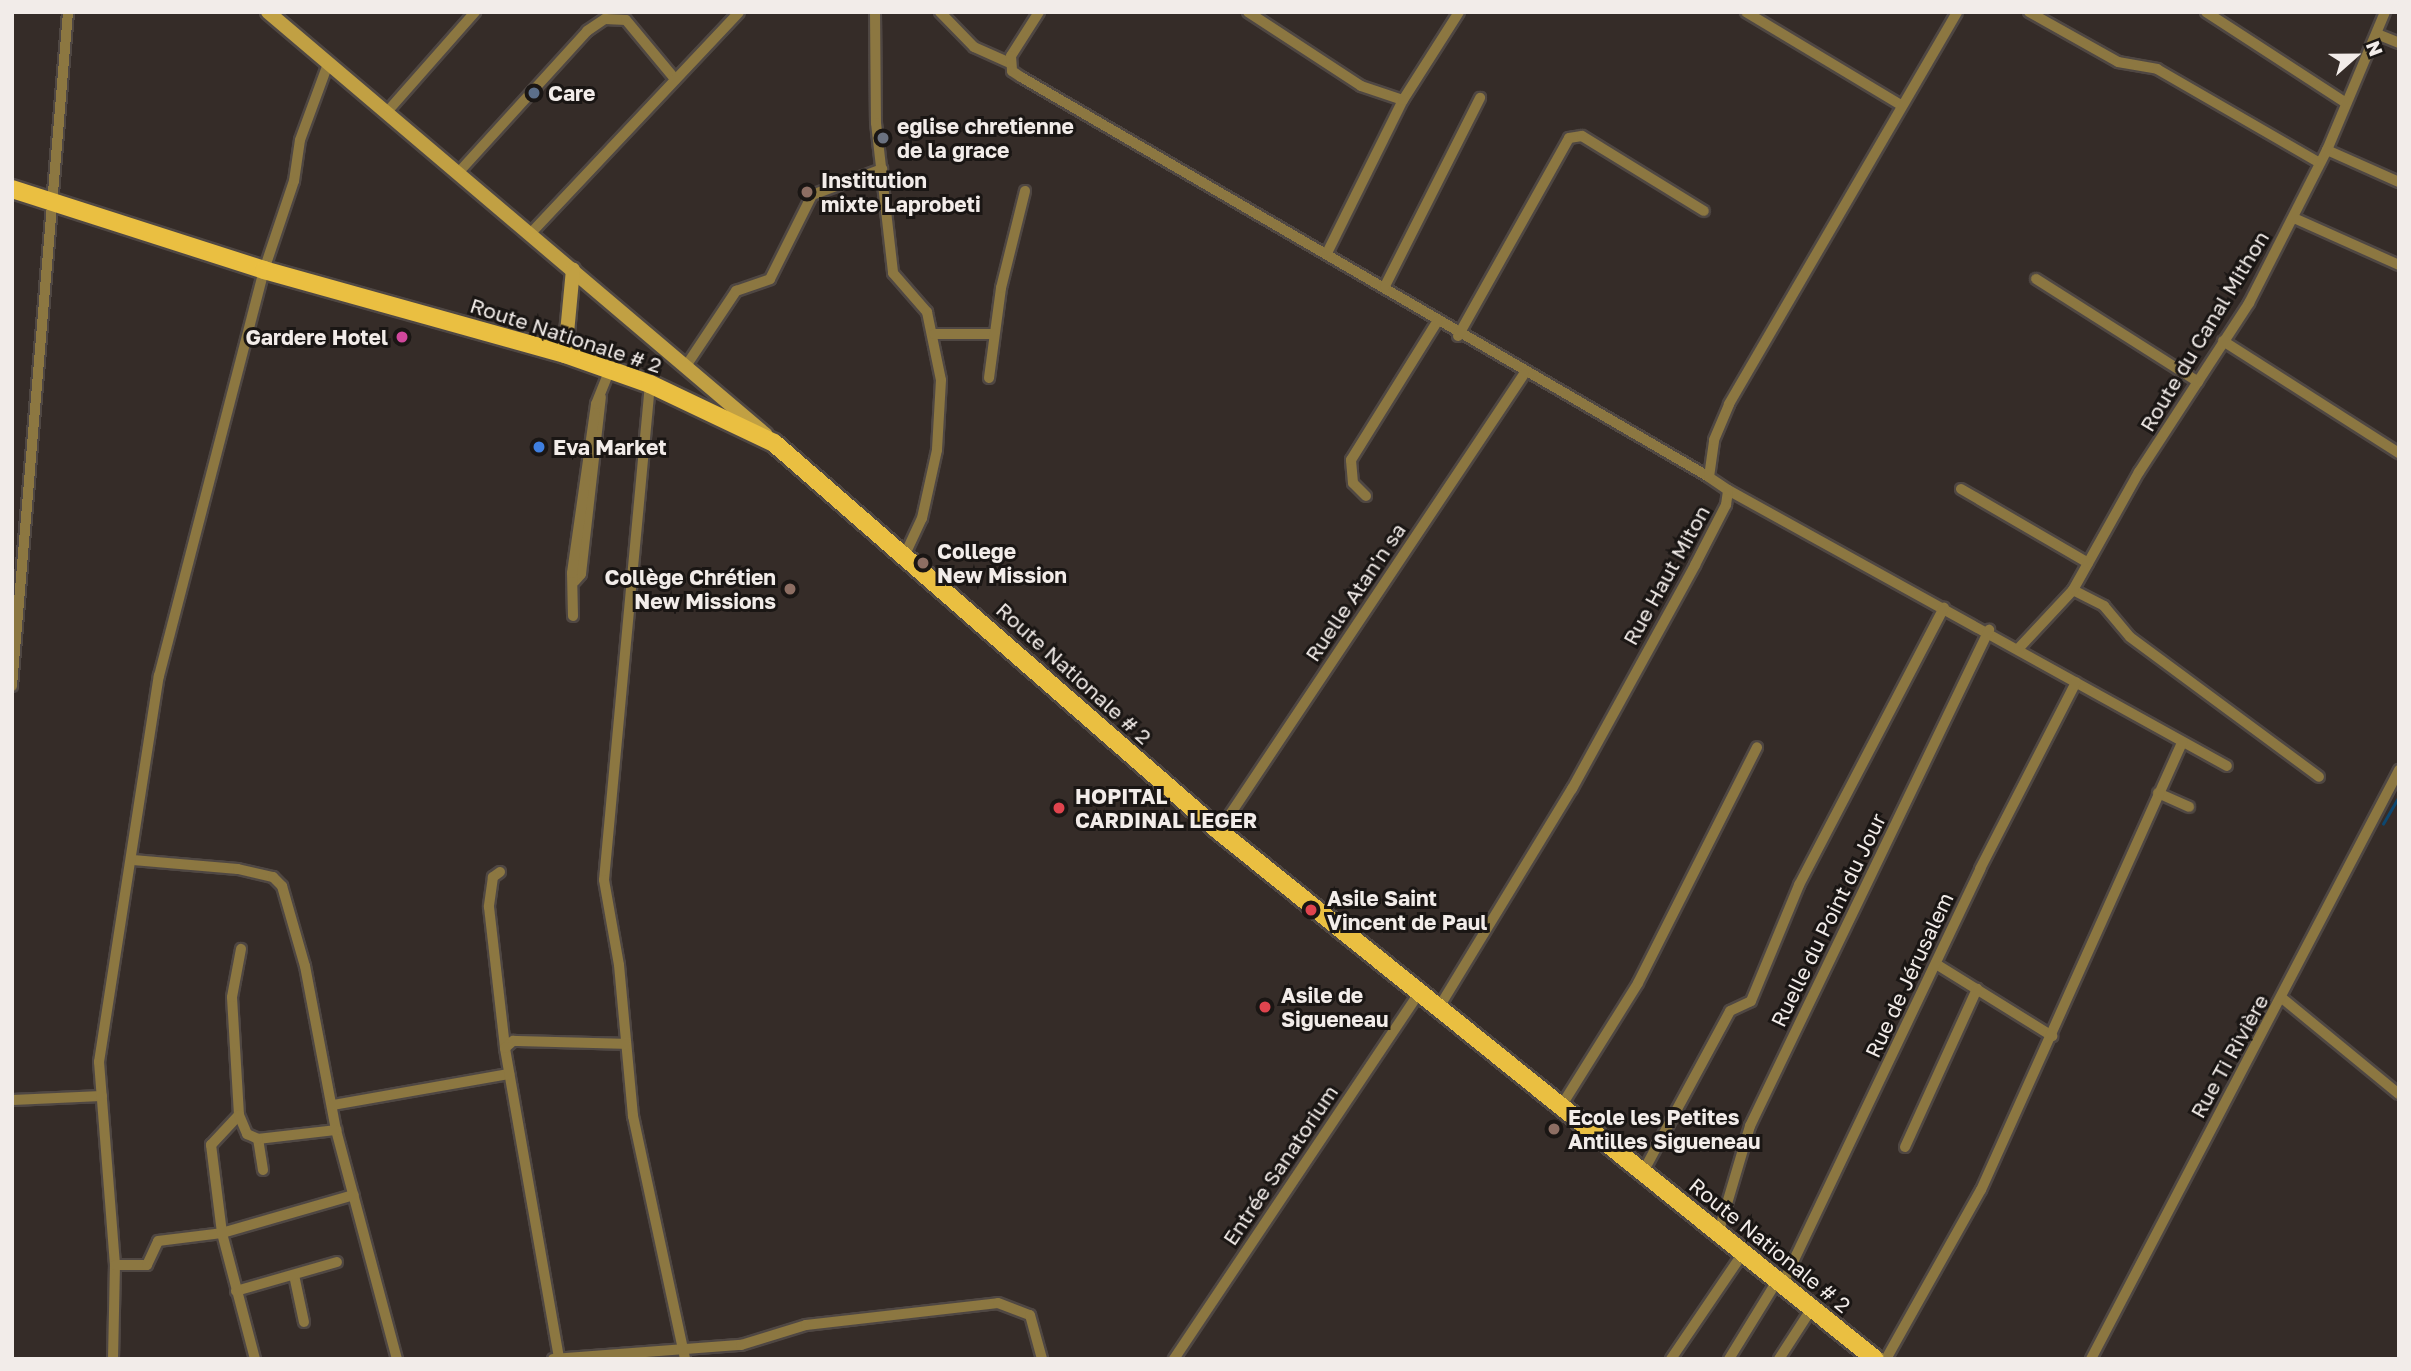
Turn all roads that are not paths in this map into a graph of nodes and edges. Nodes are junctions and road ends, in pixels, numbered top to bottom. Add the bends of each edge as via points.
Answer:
1 (68, 12) edge
2 (268, 12) edge
3 (474, 12) edge
4 (739, 12) edge
5 (875, 12) edge
6 (940, 12) edge
7 (1039, 12) edge
8 (1248, 12) edge
9 (1459, 12) edge
10 (1746, 12) edge
11 (1958, 12) edge
12 (2029, 12) edge
13 (2206, 12) edge
14 (2385, 12) edge
15 (2377, 34) junction
16 (2399, 43) edge
17 (1010, 63) junction
18 (328, 64) junction
19 (675, 79) junction
20 (1480, 98) dead end
21 (1403, 100) junction
22 (2346, 103) junction
23 (1901, 105) junction
24 (386, 113) junction
25 (2327, 150) junction
26 (2320, 163) junction
27 (882, 169) junction
28 (458, 173) junction
29 (2399, 182) edge
30 (12, 189) edge
31 (1025, 191) dead end
32 (51, 203) junction
33 (1704, 211) dead end
34 (2294, 218) junction
35 (531, 233) junction
36 (1327, 253) junction
37 (2399, 265) edge
38 (264, 270) junction
39 (573, 270) junction
40 (2036, 279) dead end
41 (1385, 286) junction
42 (1437, 322) junction
43 (934, 334) junction
44 (993, 334) junction
45 (1458, 336) junction
46 (2224, 341) junction
47 (565, 354) junction
48 (688, 363) junction
49 (610, 370) junction
50 (1524, 374) junction
51 (989, 378) dead end
52 (2197, 382) junction
53 (650, 384) junction
54 (774, 443) junction
55 (2399, 453) edge
56 (1709, 477) junction
57 (1728, 489) junction
58 (1961, 489) dead end
59 (1366, 496) dead end
60 (906, 553) junction
61 (2088, 562) junction
62 (2073, 590) junction
63 (1944, 608) junction
64 (573, 616) dead end
65 (1989, 630) junction
66 (2019, 648) junction
67 (2076, 682) junction
68 (12, 686) edge
69 (2182, 742) junction
70 (1757, 747) dead end
71 (2227, 766) dead end
72 (2399, 770) edge
73 (2319, 777) dead end
74 (2158, 793) junction
75 (2189, 807) dead end
76 (1219, 831) junction
77 (133, 860) junction
78 (500, 872) dead end
79 (241, 949) dead end
80 (1936, 964) junction
81 (1977, 989) junction
82 (1419, 993) junction
83 (2282, 998) junction
84 (1438, 1009) junction
85 (2052, 1036) junction
86 (626, 1044) junction
87 (505, 1048) junction
88 (509, 1074) junction
89 (2399, 1094) edge
90 (102, 1096) junction
91 (12, 1100) edge
92 (333, 1105) junction
93 (1560, 1108) junction
94 (239, 1115) junction
95 (336, 1130) junction
96 (223, 1133) junction
97 (253, 1137) junction
98 (1905, 1147) dead end
99 (264, 1170) dead end
100 (1643, 1172) junction
101 (354, 1195) junction
102 (222, 1233) junction
103 (1718, 1234) junction
104 (1743, 1253) junction
105 (337, 1262) dead end
106 (115, 1265) junction
107 (294, 1275) junction
108 (1780, 1283) junction
109 (236, 1291) junction
110 (1812, 1308) junction
111 (304, 1322) dead end
112 (684, 1355) edge
113 (559, 1358) edge
114 (113, 1359) edge
115 (255, 1359) edge
116 (397, 1359) edge
117 (553, 1359) edge
118 (1042, 1359) edge
119 (1174, 1359) edge
120 (1671, 1359) edge
121 (1729, 1359) edge
122 (1779, 1359) edge
123 (1875, 1359) edge
124 (1886, 1359) edge
125 (2091, 1359) edge

1 - 32 street
2 - 18 main road
3 - 24 street
4 - 19 street
5 - 27 street
6 - 17 street via 974,47
7 - 17 street
8 - 21 street via 1361,86
9 - 21 street
10 - 23 street
11 - 23 street, Rue Haut Miton
12 - 26 street via 2118,62 2157,69
13 - 22 street
14 - 15 street, Route du Canal Mithon
15 - 16 street
15 - 22 street, Route du Canal Mithon
17 - 36 street via 1021,78
18 - 24 main road
18 - 38 street via 300,140 294,181
19 - 28 street via 626,20 605,19 587,31
19 - 35 street
20 - 41 street
21 - 36 street
22 - 25 street, Route du Canal Mithon
23 - 56 street, Rue Haut Miton via 1729,404 1714,440
24 - 28 main road
25 - 26 street, Route du Canal Mithon
25 - 29 street
26 - 34 street, Route du Canal Mithon
27 - 43 street via 893,273 916,295
27 - 48 street via 812,195 770,279 736,291
28 - 35 main road
30 - 32 main road, Route Nationale # 2
31 - 44 street
32 - 38 main road, Route Nationale # 2
32 - 68 street
33 - 45 street via 1582,136 1569,138
34 - 37 street
34 - 46 street, Route du Canal Mithon
35 - 39 main road
36 - 41 street
38 - 47 main road, Route Nationale # 2
38 - 77 street via 159,676
39 - 47 main road
39 - 48 main road
40 - 52 street
41 - 42 street
42 - 45 street
42 - 59 street via 1351,460 1353,483
43 - 44 street
43 - 60 street via 941,380 937,450 922,518
44 - 51 street
45 - 50 street
46 - 52 street, Route du Canal Mithon
46 - 55 street
47 - 49 main road, Route Nationale # 2
48 - 54 main road
49 - 53 main road, Route Nationale # 2
49 - 64 street via 601,397
50 - 56 street
50 - 76 street, Ruelle Atan'n sa
52 - 61 street, Route du Canal Mithon
53 - 54 main road, Route Nationale # 2
53 - 86 street via 604,880
54 - 60 main road, Route Nationale # 2
56 - 57 street, Rue Haut Miton
57 - 63 street
57 - 84 street, Rue Haut Miton via 1726,505 1695,565 1572,789
58 - 61 street
60 - 76 main road, Route Nationale # 2
61 - 62 street, Route du Canal Mithon
62 - 66 street, Route du Canal Mithon
62 - 73 street via 2104,606 2130,637
63 - 65 street
63 - 100 street via 1799,885 1751,1000 1730,1011
65 - 66 street
65 - 103 street, Ruelle du Point du Jour via 1750,1126
66 - 67 street
67 - 69 street
67 - 80 street, Rue de Jérusalem
69 - 71 street
69 - 74 street
70 - 93 street via 1638,983
72 - 83 street, Rue Ti Rivière
74 - 75 street
74 - 85 street
76 - 82 main road, Route Nationale # 2
77 - 90 street via 99,1062
77 - 92 street via 237,869 277,880 305,966
78 - 87 street via 493,877 489,907
79 - 94 street via 232,997
80 - 81 street
80 - 108 street, Rue de Jérusalem
81 - 85 street
81 - 98 street
82 - 84 main road, Route Nationale # 2
82 - 119 street, Entrée Sanatorium
83 - 89 street
83 - 125 street, Rue Ti Rivière
84 - 93 main road, Route Nationale # 2
85 - 124 street via 1981,1190
86 - 87 street via 513,1041
86 - 112 street via 633,1116
87 - 88 street
88 - 92 street
88 - 113 street
90 - 91 street
90 - 106 street
92 - 95 street
93 - 100 main road, Route Nationale # 2
94 - 96 street
94 - 97 street
95 - 97 street
95 - 101 street
96 - 97 street
96 - 102 street via 211,1145
97 - 99 street
100 - 103 main road, Route Nationale # 2
101 - 102 street
101 - 116 street
102 - 106 street via 158,1241 147,1265
102 - 109 street
103 - 104 main road, Route Nationale # 2
104 - 108 main road, Route Nationale # 2
104 - 120 street
105 - 107 street
106 - 114 street
107 - 109 street
107 - 111 street
108 - 110 main road, Route Nationale # 2
108 - 121 street, Rue de Jérusalem
109 - 115 street
110 - 122 street
110 - 123 main road, Route Nationale # 2
112 - 113 street
112 - 118 street via 741,1345 806,1325 998,1303 1030,1315
113 - 117 street

